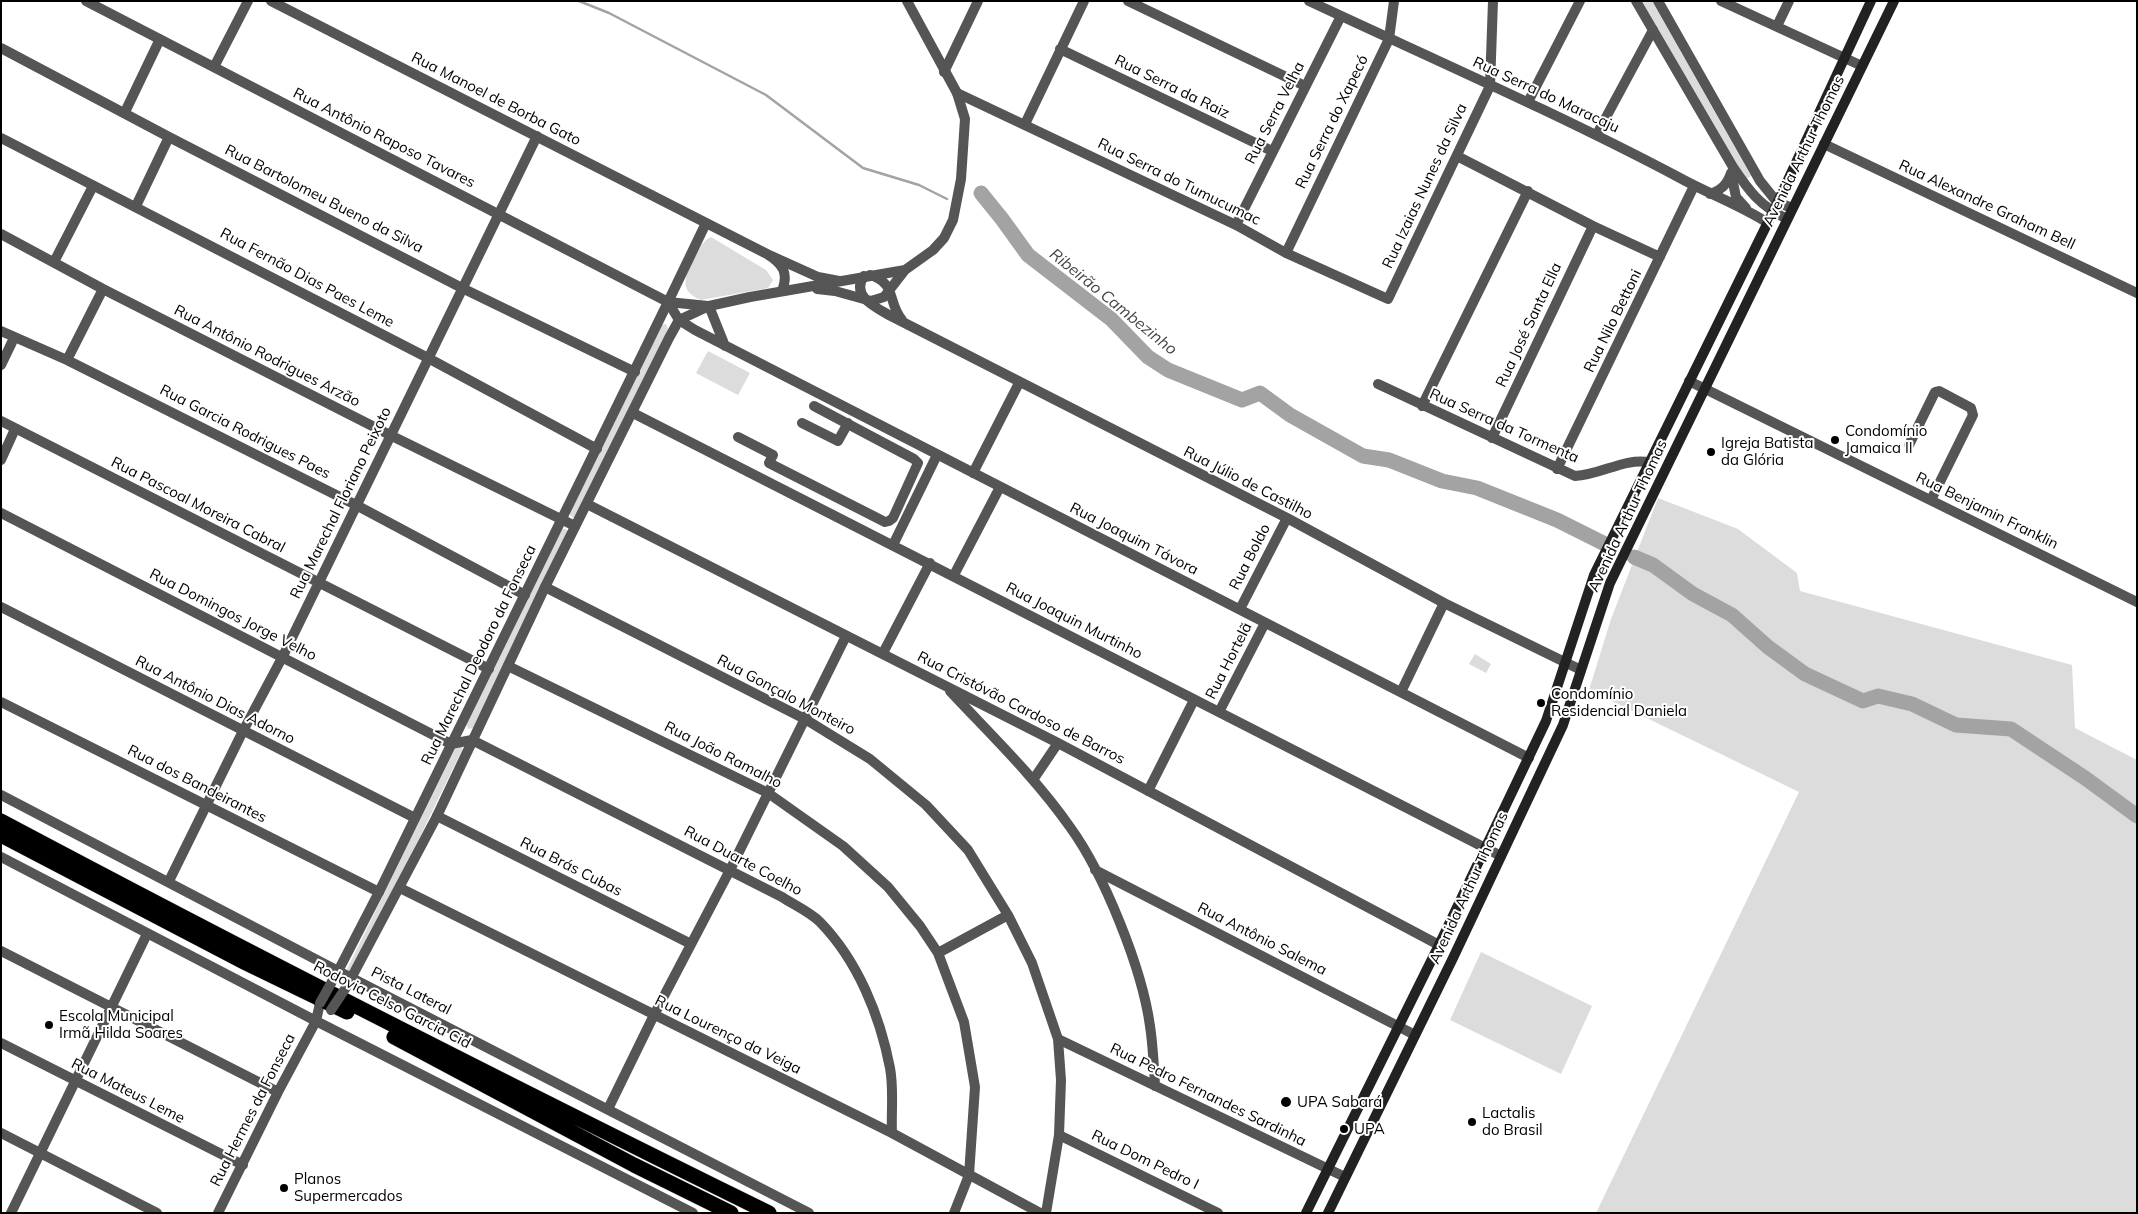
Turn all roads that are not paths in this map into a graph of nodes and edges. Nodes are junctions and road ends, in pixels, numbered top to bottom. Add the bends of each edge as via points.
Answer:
1 (86, 1) edge
2 (248, 1) edge
3 (271, 1) edge
4 (907, 1) edge
5 (978, 1) edge
6 (1084, 1) edge
7 (1128, 1) edge
8 (1309, 1) edge
9 (1394, 1) edge
10 (1493, 1) edge
11 (1580, 1) edge
12 (1636, 1) edge
13 (1658, 1) edge
14 (1722, 1) edge
15 (1789, 1) edge
16 (1872, 1) edge
17 (1894, 1) edge
18 (1341, 16) junction
19 (1777, 26) junction
20 (1653, 30) junction
21 (1389, 38) junction
22 (160, 39) junction
23 (1, 48) edge
24 (1060, 49) junction
25 (1844, 57) junction
26 (1862, 66) junction
27 (214, 67) junction
28 (944, 72) junction
29 (1304, 86) junction
30 (1490, 86) junction
31 (957, 93) junction
32 (1528, 102) junction
33 (125, 112) junction
34 (1025, 124) junction
35 (1597, 134) junction
36 (538, 136) junction
37 (169, 137) junction
38 (1, 138) edge
39 (1824, 144) junction
40 (1272, 151) junction
41 (1457, 156) junction
42 (1732, 170) junction
43 (93, 186) junction
44 (1694, 186) junction
45 (1528, 190) junction
46 (1710, 194) junction
47 (1777, 202) junction
48 (136, 206) junction
49 (1792, 208) junction
50 (1749, 211) junction
51 (1773, 212) junction
52 (498, 214) junction
53 (1787, 219) junction
54 (706, 223) junction
55 (1768, 223) junction
56 (1236, 225) junction
57 (1593, 226) junction
58 (1, 234) edge
59 (1286, 252) junction
60 (767, 254) junction
61 (1660, 257) junction
62 (54, 262) junction
63 (905, 270) junction
64 (867, 276) junction
65 (839, 281) junction
66 (462, 288) junction
67 (804, 288) junction
68 (103, 289) junction
69 (890, 291) junction
70 (782, 292) junction
71 (2137, 293) edge
72 (1388, 299) joint
73 (867, 300) junction
74 (668, 302) junction
75 (709, 306) junction
76 (680, 320) junction
77 (902, 321) junction
78 (1, 331) edge
79 (14, 338) junction
80 (725, 346) junction
81 (428, 358) junction
82 (67, 360) junction
83 (1, 365) edge
84 (635, 372) junction
85 (1689, 381) junction
86 (1019, 383) junction
87 (1378, 384) dead end
88 (1705, 388) junction
89 (814, 406) dead end
90 (1422, 406) junction
91 (633, 413) junction
92 (1, 420) edge
93 (802, 423) dead end
94 (848, 423) junction
95 (15, 429) junction
96 (390, 435) junction
97 (738, 437) dead end
98 (1492, 438) junction
99 (1909, 445) dead end
100 (597, 449) junction
101 (937, 455) junction
102 (1, 460) edge
103 (1649, 462) junction
104 (1557, 469) junction
105 (973, 473) junction
106 (1000, 487) junction
107 (902, 498) junction
108 (1930, 500) junction
109 (913, 503) junction
110 (587, 504) junction
111 (356, 505) junction
112 (1, 513) edge
113 (1287, 518) junction
114 (562, 520) junction
115 (576, 526) junction
116 (893, 544) junction
117 (930, 563) junction
118 (954, 575) junction
119 (318, 583) junction
120 (545, 588) junction
121 (525, 595) junction
122 (2137, 602) edge
123 (1444, 603) junction
124 (1, 607) edge
125 (1240, 609) junction
126 (1265, 623) junction
127 (846, 636) junction
128 (883, 653) junction
129 (282, 656) junction
130 (1565, 663) junction
131 (508, 666) junction
132 (489, 669) junction
133 (1581, 670) junction
134 (944, 684) junction
135 (1401, 692) junction
136 (1194, 700) junction
137 (1, 702) edge
138 (1219, 712) junction
139 (805, 719) junction
140 (243, 732) junction
141 (472, 740) junction
142 (451, 744) junction
143 (1058, 744) junction
144 (1529, 758) junction
145 (1033, 780) junction
146 (1148, 791) junction
147 (768, 793) junction
148 (1, 795) edge
149 (207, 806) junction
150 (437, 816) junction
151 (415, 818) junction
152 (1, 820) edge
153 (1, 835) edge
154 (1486, 847) junction
155 (1501, 856) junction
156 (1, 857) edge
157 (730, 870) junction
158 (1095, 870) junction
159 (168, 881) junction
160 (400, 888) junction
161 (379, 892) junction
162 (1008, 915) junction
163 (147, 934) junction
164 (691, 944) junction
165 (1439, 945) junction
166 (1, 951) edge
167 (938, 953) junction
168 (336, 974) junction
169 (349, 982) junction
170 (112, 1006) junction
171 (654, 1015) junction
172 (316, 1021) junction
173 (1398, 1027) junction
174 (1414, 1036) junction
175 (1058, 1039) junction
176 (1, 1043) edge
177 (75, 1081) junction
178 (1155, 1086) junction
179 (278, 1092) junction
180 (608, 1109) junction
181 (892, 1133) junction
182 (1, 1134) edge
183 (1059, 1135) junction
184 (41, 1153) junction
185 (242, 1165) junction
186 (1328, 1170) junction
187 (969, 1175) junction
188 (1345, 1177) junction
189 (11, 1213) edge
190 (157, 1213) edge
191 (218, 1213) edge
192 (693, 1213) edge
193 (731, 1213) edge
194 (770, 1213) edge
195 (809, 1213) edge
196 (954, 1213) edge
197 (1040, 1213) edge
198 (1046, 1213) edge
199 (1218, 1213) edge
200 (1306, 1213) edge
201 (1328, 1213) edge

1 - 22 street, Rua Antônio Raposo Tavares
2 - 27 street
3 - 36 street, Rua Manoel de Borba Gato
4 - 28 street
5 - 28 street
6 - 24 street
7 - 29 street
8 - 18 street, Rua Serra do Maracaju
9 - 21 street, Rua Serra do Xapecó
10 - 30 street
11 - 32 street
12 - 20 street
13 - 47 street via 1760,180
14 - 19 street
15 - 19 street
16 - 25 main road, Avenida Arthur Thomas
17 - 26 main road, Avenida Arthur Thomas
18 - 21 street, Rua Serra do Maracaju
18 - 29 street, Rua Serra Velha
19 - 25 street
20 - 35 street
20 - 42 street
21 - 30 street, Rua Serra do Maracaju
21 - 59 street, Rua Serra do Xapecó
22 - 27 street, Rua Antônio Raposo Tavares
22 - 33 street
23 - 33 street, Rua Bartolomeu Bueno da Silva
24 - 34 street
24 - 40 street, Rua Serra da Raiz
25 - 26 street
25 - 47 main road, Avenida Arthur Thomas
26 - 39 main road, Avenida Arthur Thomas
27 - 52 street, Rua Antônio Raposo Tavares
28 - 31 street
29 - 40 street, Rua Serra Velha
30 - 32 street, Rua Serra do Maracaju
30 - 41 street, Rua Izaias Nunes da Silva
31 - 34 street, Rua Serra do Tumucumac
31 - 63 street via 965,119 961,180 953,220 933,250
32 - 35 street, Rua Serra do Maracaju
33 - 37 street, Rua Bartolomeu Bueno da Silva
34 - 56 street, Rua Serra do Tumucumac
35 - 44 street, Rua Serra do Maracaju
36 - 52 street, Rua Marechal Floriano Peixoto
36 - 54 street, Rua Manoel de Borba Gato
37 - 48 street
37 - 66 street, Rua Bartolomeu Bueno da Silva
38 - 43 street, Rua Fernão Dias Paes Leme
39 - 49 main road, Avenida Arthur Thomas
39 - 71 street, Rua Alexandre Graham Bell
40 - 56 street, Rua Serra Velha
41 - 45 street
41 - 72 street, Rua Izaias Nunes da Silva
42 - 46 street via 1725,186
42 - 50 street via 1736,197
42 - 51 street via 1761,204
43 - 48 street, Rua Fernão Dias Paes Leme
43 - 62 street
44 - 46 street, Rua Serra do Maracaju
44 - 61 street, Rua Nilo Bettoni
45 - 57 street
45 - 90 street
46 - 50 street, Rua Serra do Maracaju
47 - 49 street
47 - 51 main road, Avenida Arthur Thomas
48 - 81 street, Rua Fernão Dias Paes Leme
49 - 53 main road, Avenida Arthur Thomas
50 - 55 street, Rua Serra do Maracaju
51 - 53 street
51 - 55 main road, Avenida Arthur Thomas
52 - 66 street, Rua Marechal Floriano Peixoto
52 - 74 street, Rua Antônio Raposo Tavares
53 - 88 main road, Avenida Arthur Thomas
54 - 60 street
54 - 74 street, Rua Marechal Deodoro da Fonseca
55 - 85 main road, Avenida Arthur Thomas
56 - 59 street, Rua Serra do Tumucumac
57 - 61 street
57 - 98 street, Rua José Santa Ella
58 - 62 street, Rua Antônio Rodrigues Arzão
59 - 72 street, Rua Serra do Tumucumac
60 - 65 street via 818,277
60 - 70 street via 785,269
61 - 104 street, Rua Nilo Bettoni
62 - 68 street, Rua Antônio Rodrigues Arzão
63 - 64 street
63 - 69 street
64 - 65 street
64 - 69 street via 883,280
64 - 73 street via 860,282 859,289
65 - 67 street
66 - 81 street, Rua Marechal Floriano Peixoto
66 - 84 street, Rua Bartolomeu Bueno da Silva
67 - 70 street
67 - 73 street, Rua Júlio de Castilho via 835,291
68 - 82 street
68 - 96 street, Rua Antônio Rodrigues Arzão
69 - 73 street via 877,301
69 - 77 street via 893,306
70 - 75 street
73 - 77 street, Rua Júlio de Castilho
74 - 75 street
74 - 76 street, Rua Joaquim Távora
74 - 84 street, Rua Marechal Deodoro da Fonseca
75 - 76 street
75 - 80 street
76 - 80 street, Rua Joaquim Távora
76 - 91 street
77 - 86 street, Rua Júlio de Castilho
78 - 79 street, Rua Garcia Rodrigues Paes
79 - 82 street, Rua Garcia Rodrigues Paes
79 - 83 street
80 - 101 street, Rua Joaquim Távora
81 - 96 street, Rua Marechal Floriano Peixoto
81 - 100 street, Rua Fernão Dias Paes Leme
82 - 111 street, Rua Garcia Rodrigues Paes
84 - 100 street, Rua Marechal Deodoro da Fonseca
85 - 88 street, Rua Benjamin Franklin
85 - 103 main road, Avenida Arthur Thomas
86 - 105 street
86 - 113 street, Rua Júlio de Castilho
87 - 90 street, Rua Serra da Tormenta
88 - 108 street, Rua Benjamin Franklin
88 - 133 main road, Avenida Arthur Thomas via 1610,583
89 - 94 street
90 - 98 street, Rua Serra da Tormenta
91 - 110 street
91 - 116 street, Rua Joaquin Murtinho
92 - 95 street, Rua Pascoal Moreira Cabral
93 - 94 street via 838,441
94 - 107 street via 918,463
95 - 102 street
95 - 119 street, Rua Pascoal Moreira Cabral
96 - 111 street, Rua Marechal Floriano Peixoto
96 - 114 street, Rua Antônio Rodrigues Arzão
97 - 107 street via 773,455 769,463 885,522 893,518
98 - 104 street, Rua Serra da Tormenta
99 - 108 street via 1935,392 1939,391 1971,408 1973,415
100 - 114 street, Rua Marechal Deodoro da Fonseca
101 - 105 street, Rua Joaquim Távora
101 - 109 street
103 - 104 street, Rua Serra da Tormenta via 1636,460 1590,476 1575,476
103 - 130 main road, Avenida Arthur Thomas via 1594,575
105 - 106 street, Rua Joaquim Távora
106 - 118 street
106 - 125 street, Rua Joaquim Távora
107 - 109 street
108 - 122 street, Rua Benjamin Franklin
109 - 116 street
110 - 115 street
110 - 127 street, Rua Cristóvão Cardoso de Barros
111 - 119 street, Rua Marechal Floriano Peixoto
111 - 121 street, Rua Garcia Rodrigues Paes
112 - 129 street, Rua Domingos Jorge Velho
113 - 123 street, Rua Júlio de Castilho
113 - 125 street, Rua Boldo
114 - 115 street, Rua Antônio Rodrigues Arzão
114 - 121 street, Rua Marechal Deodoro da Fonseca
115 - 120 street
116 - 117 street, Rua Joaquin Murtinho
117 - 118 street, Rua Joaquin Murtinho
117 - 128 street
118 - 136 street, Rua Joaquin Murtinho
119 - 129 street, Rua Marechal Floriano Peixoto
119 - 132 street, Rua Pascoal Moreira Cabral
120 - 131 street
120 - 139 street, Rua Gonçalo Monteiro
121 - 132 street, Rua Marechal Deodoro da Fonseca
123 - 130 street, Rua Júlio de Castilho
123 - 135 street
124 - 140 street, Rua Antônio Dias Adorno
125 - 126 street, Rua Joaquim Távora
126 - 135 street, Rua Joaquim Távora
126 - 138 street, Rua Hortelã
127 - 128 street, Rua Cristóvão Cardoso de Barros
127 - 139 street
128 - 134 street, Rua Cristóvão Cardoso de Barros
129 - 140 street, Rua Marechal Floriano Peixoto
129 - 142 street, Rua Domingos Jorge Velho
130 - 133 street, Rua Júlio de Castilho
130 - 144 main road, Avenida Arthur Thomas via 1546,721
131 - 141 street
131 - 147 street, Rua João Ramalho
132 - 142 street, Rua Marechal Deodoro da Fonseca
133 - 155 main road, Avenida Arthur Thomas via 1563,725
134 - 143 street, Rua Cristóvão Cardoso de Barros
134 - 145 street
135 - 144 street, Rua Joaquim Távora
136 - 138 street, Rua Joaquin Murtinho
136 - 146 street
137 - 149 street, Rua dos Bandeirantes
138 - 154 street, Rua Joaquin Murtinho
139 - 147 street
139 - 162 street, Rua Gonçalo Monteiro via 870,759 926,805 968,850
140 - 149 street, Rua Marechal Floriano Peixoto
140 - 151 street, Rua Antônio Dias Adorno
141 - 142 street
141 - 150 street
141 - 157 street, Rua Duarte Coelho
142 - 151 street, Rua Marechal Deodoro da Fonseca
143 - 145 street
143 - 146 street, Rua Cristóvão Cardoso de Barros
144 - 154 main road, Avenida Arthur Thomas
145 - 158 street via 1071,828
146 - 165 street, Rua Cristóvão Cardoso de Barros
147 - 157 street
147 - 167 street, Rua João Ramalho via 842,846 888,887
148 - 159 street, Pista Lateral
149 - 159 street, Rua Marechal Floriano Peixoto
149 - 161 street, Rua dos Bandeirantes
150 - 160 street
150 - 164 street, Rua Brás Cubas
151 - 161 street, Rua Marechal Deodoro da Fonseca
152 - 194 highway, Rodovia Celso Garcia Cid via 160,906 494,1077
153 - 193 highway, Rodovia Celso Garcia Cid
154 - 155 street, Rua Joaquin Murtinho
154 - 165 main road, Avenida Arthur Thomas
155 - 174 main road, Avenida Arthur Thomas
156 - 163 street
157 - 164 street
157 - 181 street, Rua Duarte Coelho via 782,896 819,921 857,972 878,1020 890,1070
158 - 173 street, Rua Antônio Salema
158 - 178 street via 1136,970 1150,1025
159 - 168 street, Pista Lateral
160 - 169 street
160 - 171 street, Rua Lourenço da Veiga
161 - 168 street, Rua Marechal Deodoro da Fonseca
162 - 167 street
162 - 175 street, Rua Gonçalo Monteiro via 1032,963
163 - 170 street
163 - 172 street
164 - 171 street
165 - 173 main road, Avenida Arthur Thomas
166 - 170 street
167 - 187 street, Rua João Ramalho via 964,1022 975,1088
168 - 169 street, Pista Lateral
168 - 172 street, Rua Marechal Deodoro da Fonseca, bridge via 320,1003
169 - 172 street, bridge via 331,1010
169 - 180 street, Pista Lateral
170 - 177 street
170 - 179 street
171 - 180 street
171 - 181 street, Rua Lourenço da Veiga
172 - 179 street, Rua Hermes da Fonseca
172 - 192 street
173 - 174 street, Rua Antônio Salema
173 - 186 main road, Avenida Arthur Thomas
174 - 188 main road, Avenida Arthur Thomas
175 - 178 street, Rua Pedro Fernandes Sardinha
175 - 183 street, Rua Gonçalo Monteiro via 1061,1080
176 - 177 street, Rua Mateus Leme
177 - 184 street
177 - 185 street, Rua Mateus Leme
178 - 186 street, Rua Pedro Fernandes Sardinha
179 - 185 street, Rua Hermes da Fonseca
180 - 195 street, Pista Lateral
181 - 187 street, Rua Lourenço da Veiga
182 - 184 street
183 - 198 street, Rua Gonçalo Monteiro
183 - 199 street, Rua Dom Pedro I
184 - 189 street
184 - 190 street
185 - 191 street, Rua Hermes da Fonseca
186 - 188 street, Rua Pedro Fernandes Sardinha
186 - 200 main road, Avenida Arthur Thomas
187 - 196 street, Rua João Ramalho
187 - 197 street, Rua Lourenço da Veiga
188 - 201 main road, Avenida Arthur Thomas

